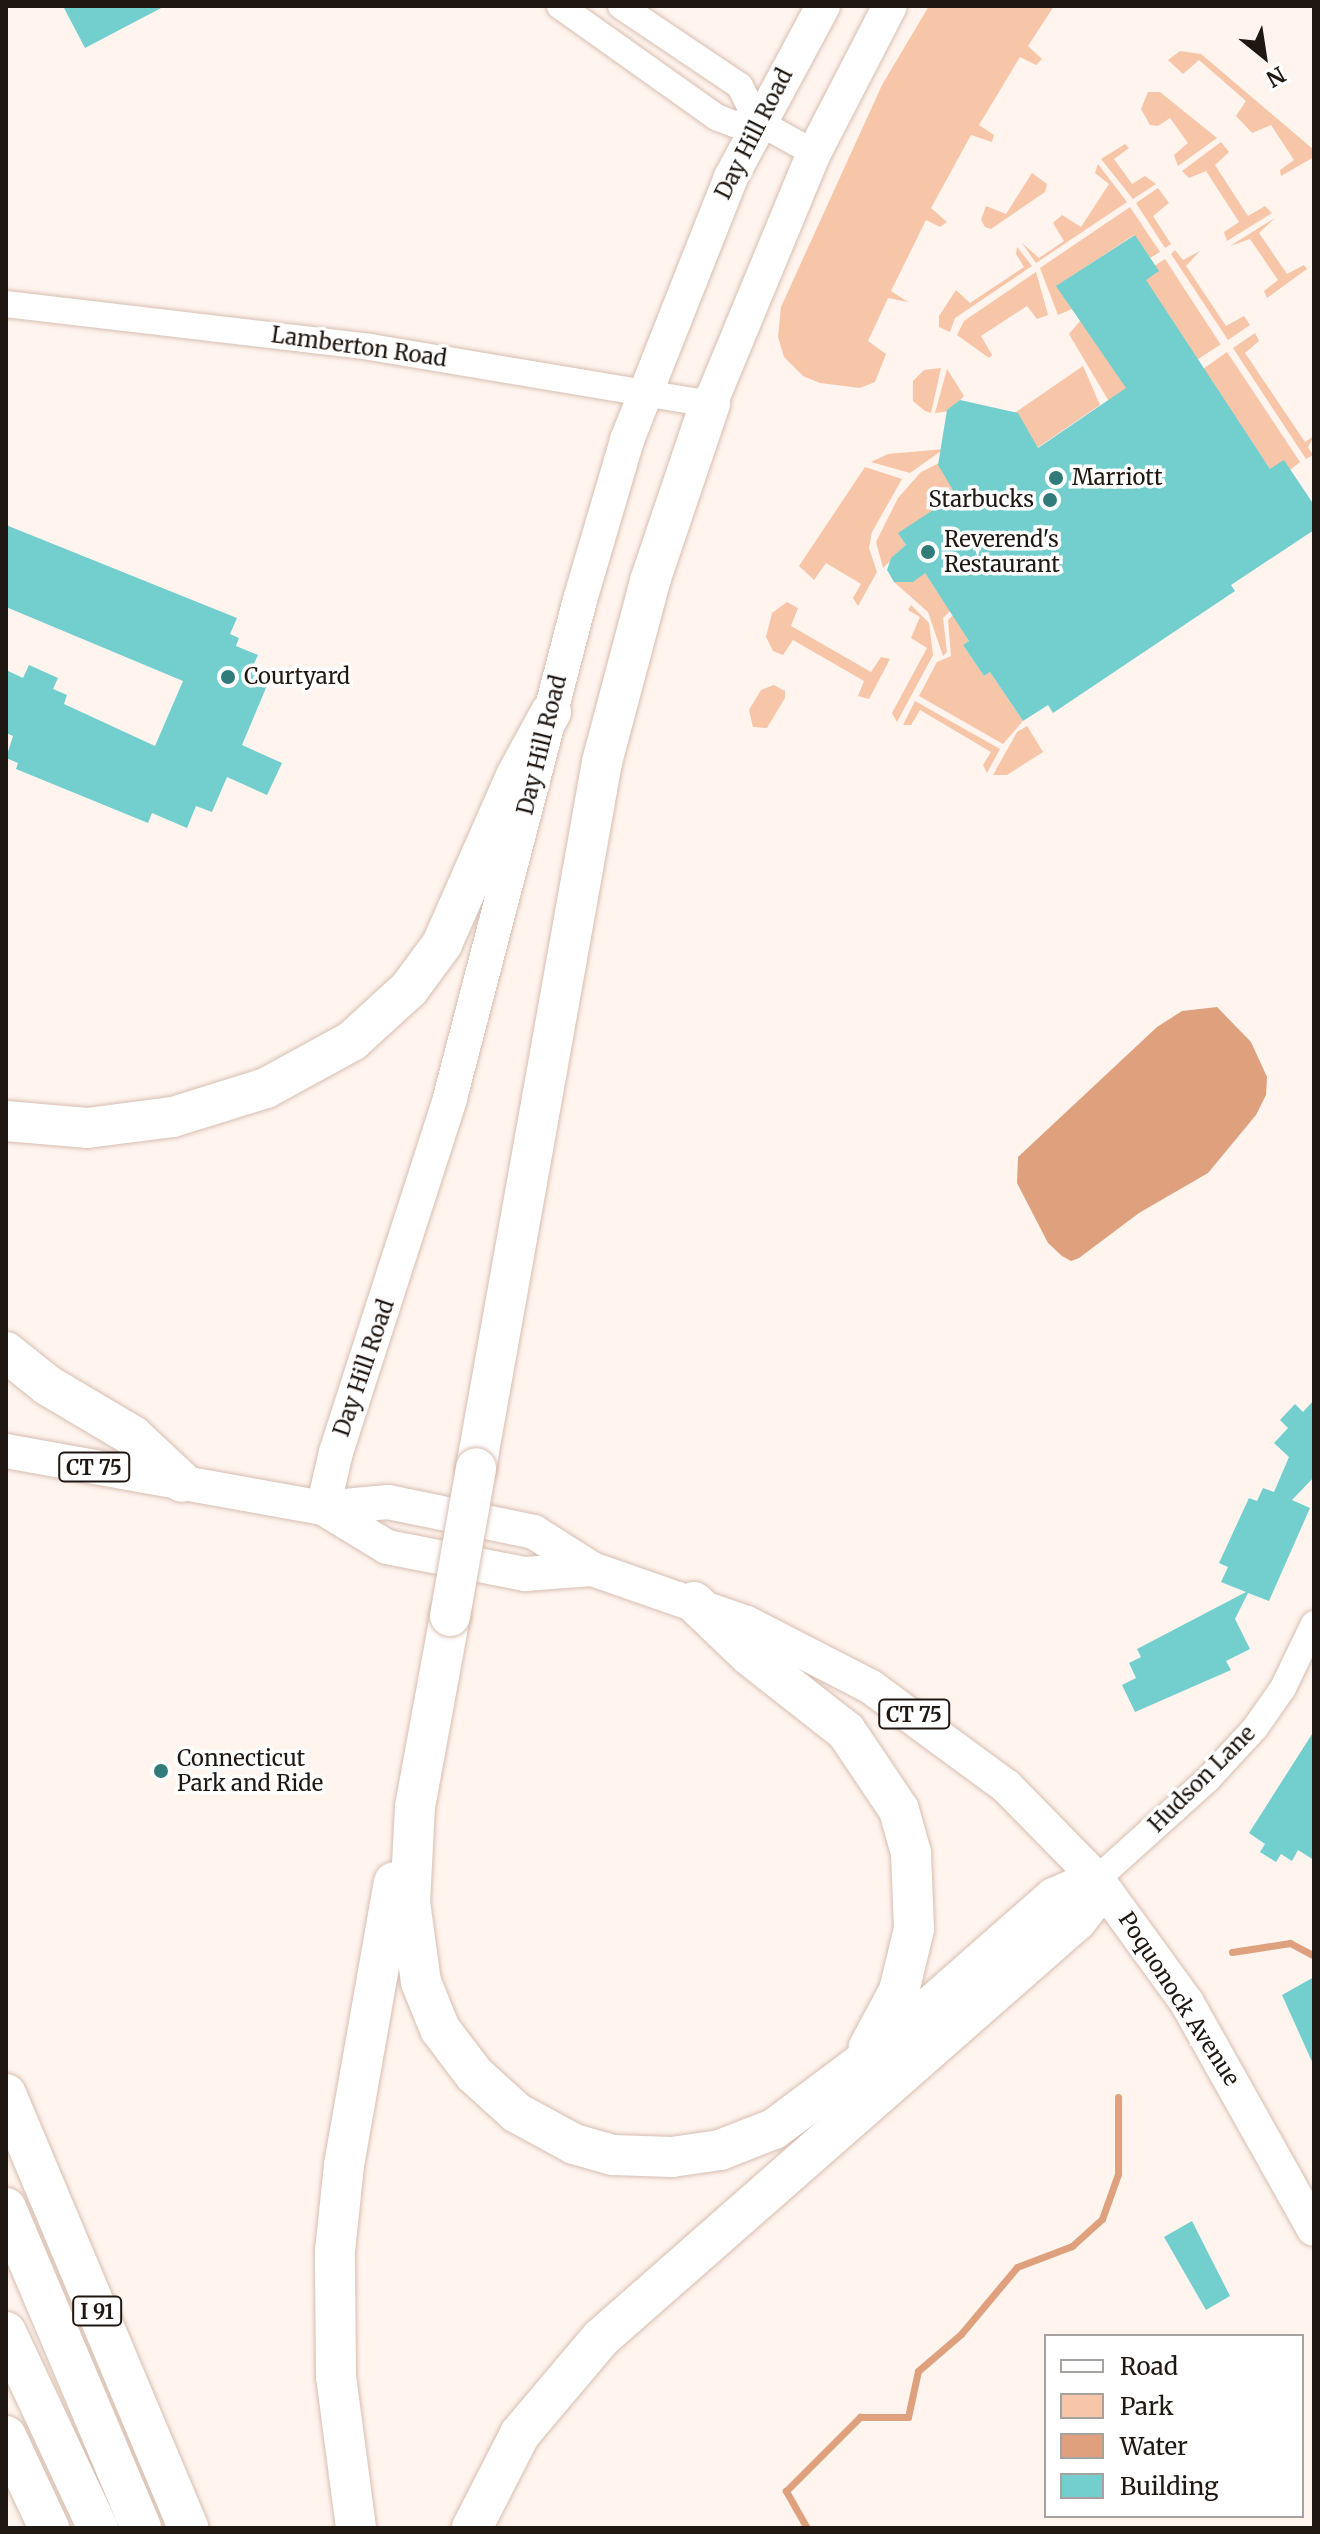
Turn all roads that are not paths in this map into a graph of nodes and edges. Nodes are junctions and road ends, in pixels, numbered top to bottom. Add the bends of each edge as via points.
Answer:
1 (560, 6) edge
2 (621, 6) edge
3 (823, 6) edge
4 (890, 6) edge
5 (757, 121) junction
6 (814, 153) junction
7 (6, 304) edge
8 (643, 394) junction
9 (710, 404) junction
10 (551, 712) junction
11 (6, 1121) edge
12 (6, 1352) edge
13 (6, 1451) edge
14 (182, 1482) junction
15 (323, 1508) junction
16 (694, 1602) junction
17 (1314, 1624) edge
18 (415, 1807) junction
19 (1097, 1879) junction
20 (833, 2088) junction
21 (6, 2094) edge
22 (6, 2208) edge
23 (1314, 2229) edge
24 (6, 2332) edge
25 (6, 2436) edge
26 (49, 2528) edge
27 (98, 2528) edge
28 (141, 2528) edge
29 (188, 2528) edge
30 (356, 2528) edge
31 (472, 2528) edge

1 - 5 street via 716,117 734,124
2 - 5 street via 740,86
3 - 5 main road, Day Hill Road
4 - 6 main road
5 - 6 street
5 - 8 main road, Day Hill Road
6 - 9 main road
7 - 8 street, Lamberton Road via 370,347
8 - 9 street, Lamberton Road
8 - 10 main road, Day Hill Road
9 - 18 highway, bridge via 650,581 602,762
10 - 11 highway via 516,776 442,944 409,989 352,1041 266,1088 173,1117 87,1128
10 - 15 main road, Day Hill Road via 457,1073 336,1452
12 - 14 highway via 47,1385 133,1436
13 - 14 main road, Poquonock Avenue / CT 75
14 - 15 main road, Poquonock Avenue / CT 75
15 - 16 main road, Poquonock Avenue / CT 75 via 387,1547 525,1574 592,1569
16 - 19 main road, Poquonock Avenue / CT 75 via 802,1649 901,1706 1006,1786
16 - 20 highway via 749,1655 846,1731 887,1788 906,1830 916,1904 904,1978 880,2031
17 - 19 street, Hudson Lane via 1292,1673 1255,1728
18 - 20 highway via 410,1920 426,1998 462,2061 517,2113 550,2133 600,2152 640,2158 690,2156 759,2136
18 - 30 highway via 396,1870 338,2207 336,2377
19 - 20 highway via 1054,1898
19 - 23 main road, Poquonock Avenue / CT 75 via 1181,1994
19 - 31 highway via 1091,1902 1076,1921 601,2338 520,2434
21 - 29 highway, I 91
22 - 28 highway
24 - 27 highway
25 - 26 highway

